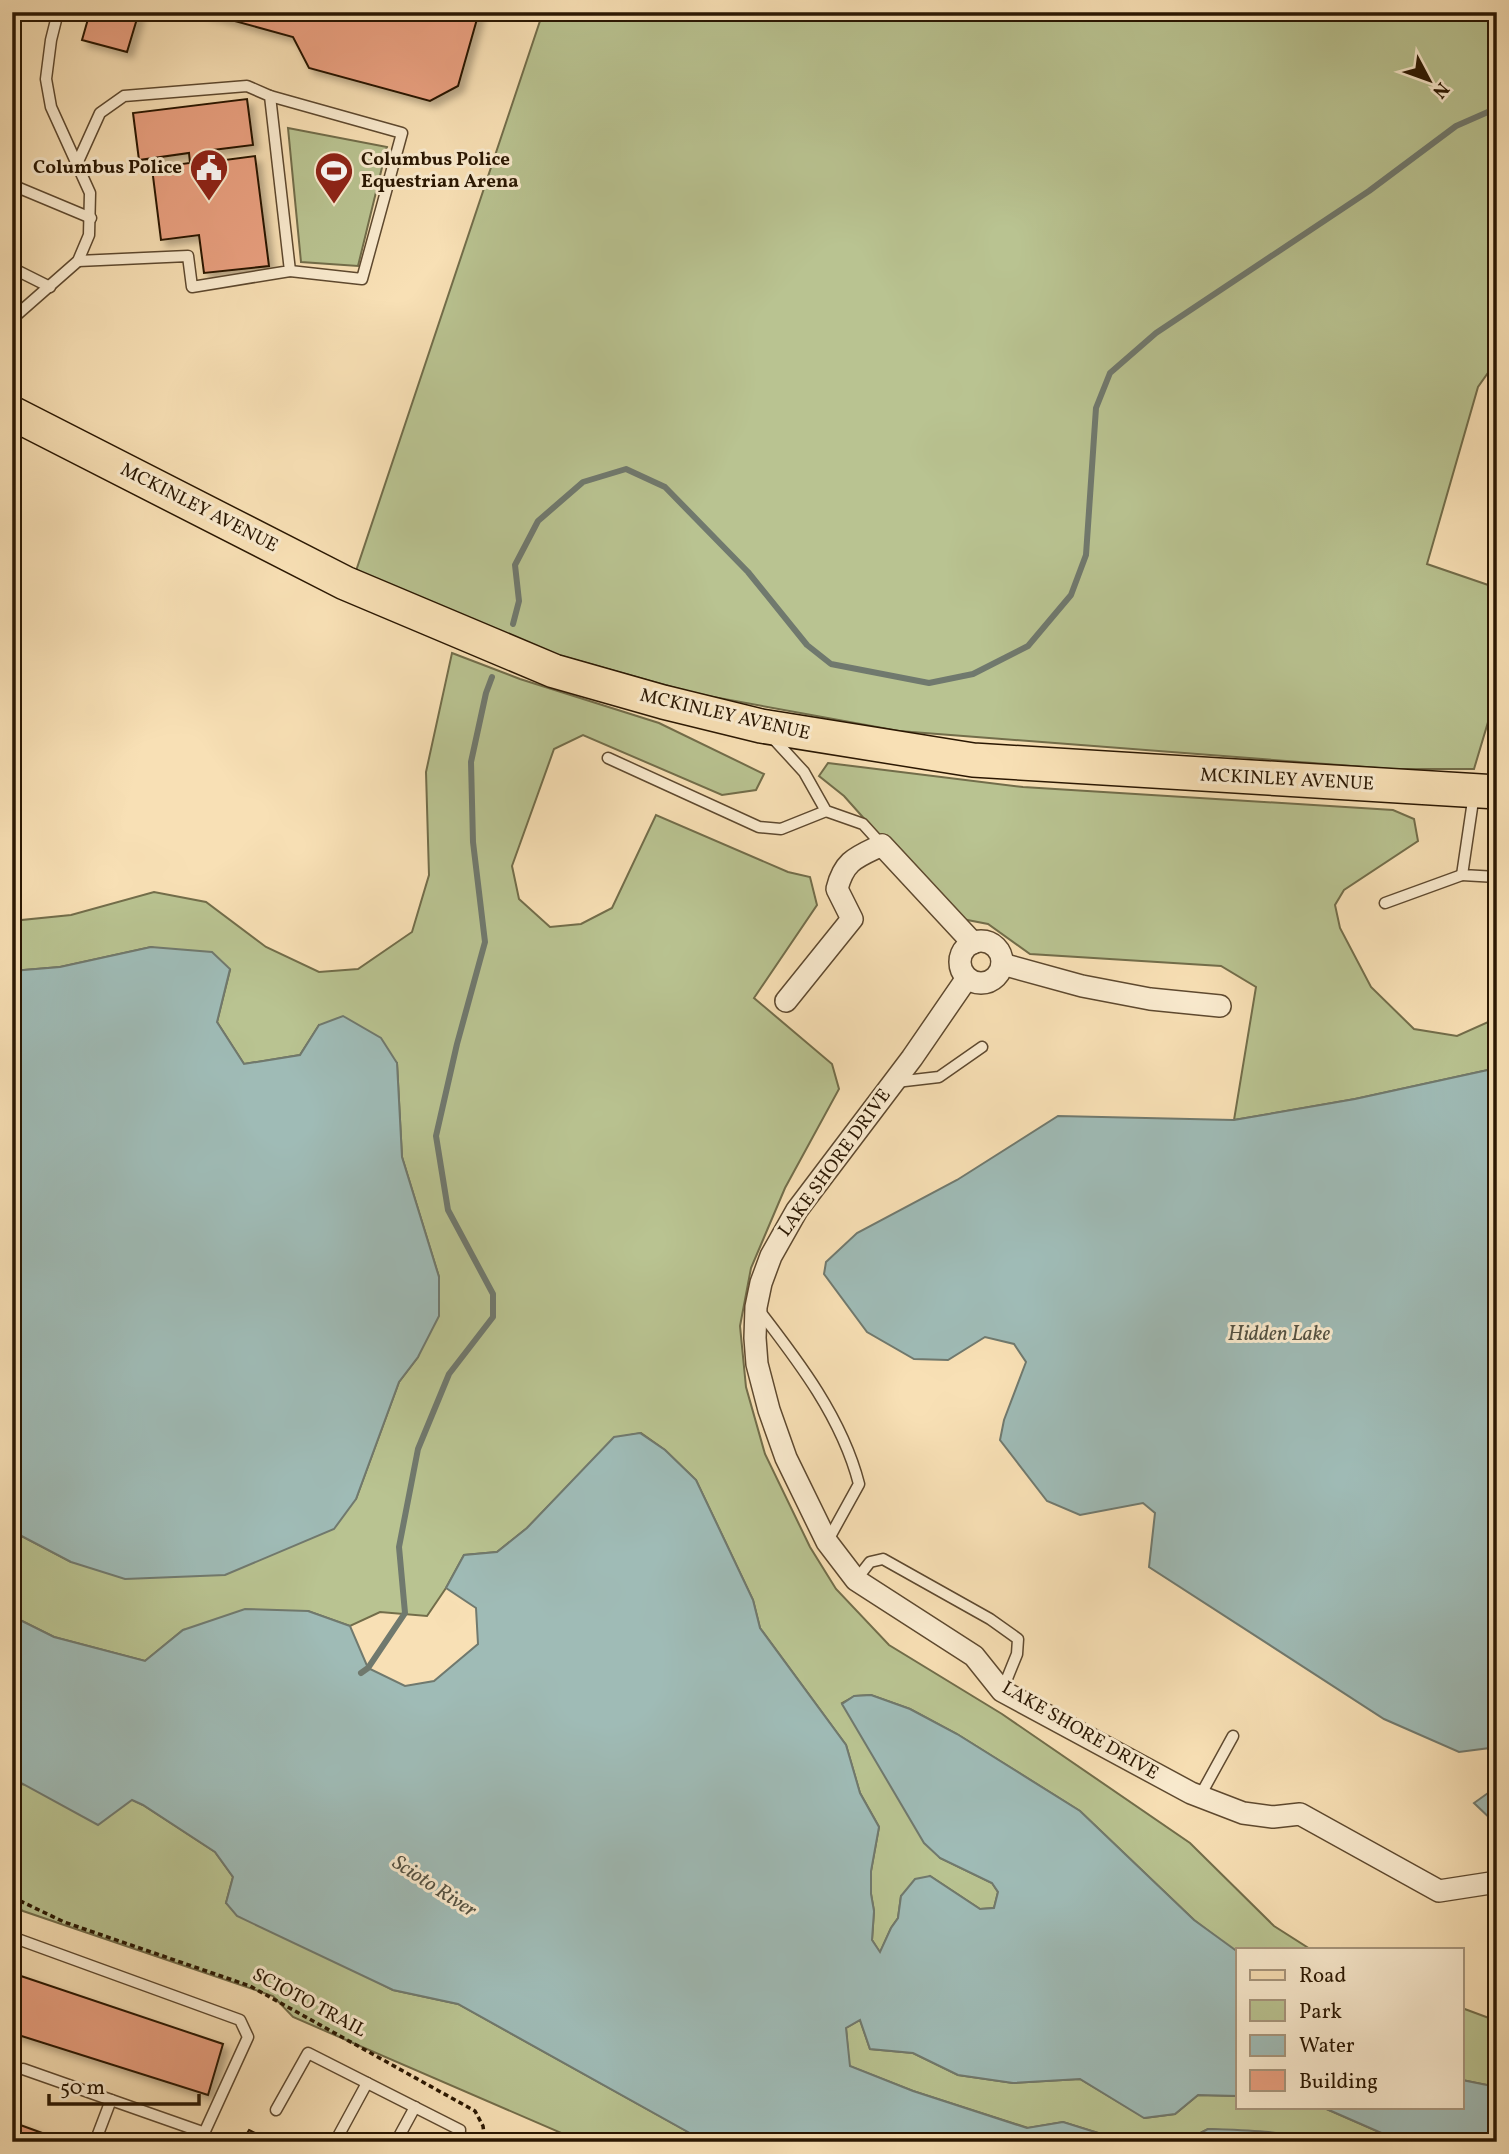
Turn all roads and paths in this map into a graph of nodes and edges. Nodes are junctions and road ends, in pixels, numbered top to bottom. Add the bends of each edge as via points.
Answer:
1 (58, 12) edge
2 (270, 96) junction
3 (76, 166) junction
4 (12, 185) edge
5 (91, 218) junction
6 (78, 261) junction
7 (12, 268) edge
8 (290, 271) junction
9 (50, 287) junction
10 (12, 319) edge
11 (12, 413) edge
12 (761, 726) junction
13 (608, 758) dead end
14 (1485, 792) edge
15 (826, 811) junction
16 (882, 845) junction
17 (1462, 875) junction
18 (1497, 877) edge
19 (1385, 902) dead end
20 (973, 943) junction
21 (1002, 964) junction
22 (967, 978) junction
23 (786, 1002) dead end
24 (1220, 1006) dead end
25 (982, 1047) dead end
26 (893, 1082) junction
27 (757, 1307) junction
28 (827, 1542) junction
29 (856, 1580) junction
30 (1002, 1691) junction
31 (1233, 1736) dead end
32 (1199, 1796) junction
33 (1497, 1882) edge
34 (12, 1896) edge
35 (12, 1937) edge
36 (23, 2069) dead end
37 (367, 2083) junction
38 (111, 2100) junction
39 (415, 2107) junction
40 (276, 2109) dead end
41 (203, 2137) edge
42 (96, 2142) edge
43 (335, 2142) edge
44 (396, 2142) edge
45 (459, 2142) edge
46 (485, 2142) edge

1 - 3 lane via 46,79 51,107
2 - 3 lane via 247,86 124,96 100,113
2 - 8 lane
2 - 8 lane via 401,132 362,279
3 - 5 lane via 90,193
4 - 5 lane
5 - 6 lane
6 - 8 lane via 188,256 192,287
6 - 9 lane
7 - 9 lane
9 - 10 lane
11 - 12 main road, MCKINLEY AVENUE via 345,583 554,671
12 - 14 main road, MCKINLEY AVENUE via 973,760
12 - 15 lane via 804,772
13 - 15 lane via 759,827 781,829
14 - 17 lane
15 - 16 lane via 863,824
16 - 20 street
16 - 23 street via 851,860 841,875 837,890 852,919
17 - 18 lane
17 - 19 lane
20 - 21 street via 993,945
20 - 22 street via 960,959
21 - 22 street via 989,982
21 - 24 street via 1082,986
22 - 26 street, LAKE SHORE DRIVE
25 - 26 lane via 939,1077
26 - 27 street, LAKE SHORE DRIVE via 797,1210 771,1256
27 - 28 street, LAKE SHORE DRIVE via 757,1364 769,1410 786,1458
27 - 28 lane via 825,1402 854,1464 859,1484
28 - 29 street, LAKE SHORE DRIVE
29 - 30 street, LAKE SHORE DRIVE via 974,1656
29 - 30 lane via 870,1562 883,1559 1018,1639
30 - 32 street, LAKE SHORE DRIVE
31 - 32 lane
32 - 33 street, LAKE SHORE DRIVE via 1243,1813 1300,1814 1439,1892
34 - 46 path, SCIOTO TRAIL via 64,1922 250,1986 475,2110
35 - 41 lane via 240,2020 248,2037
36 - 38 lane
37 - 39 lane
37 - 40 lane via 308,2053
37 - 43 lane
38 - 41 lane
38 - 42 lane
39 - 44 lane
39 - 45 lane via 460,2130

